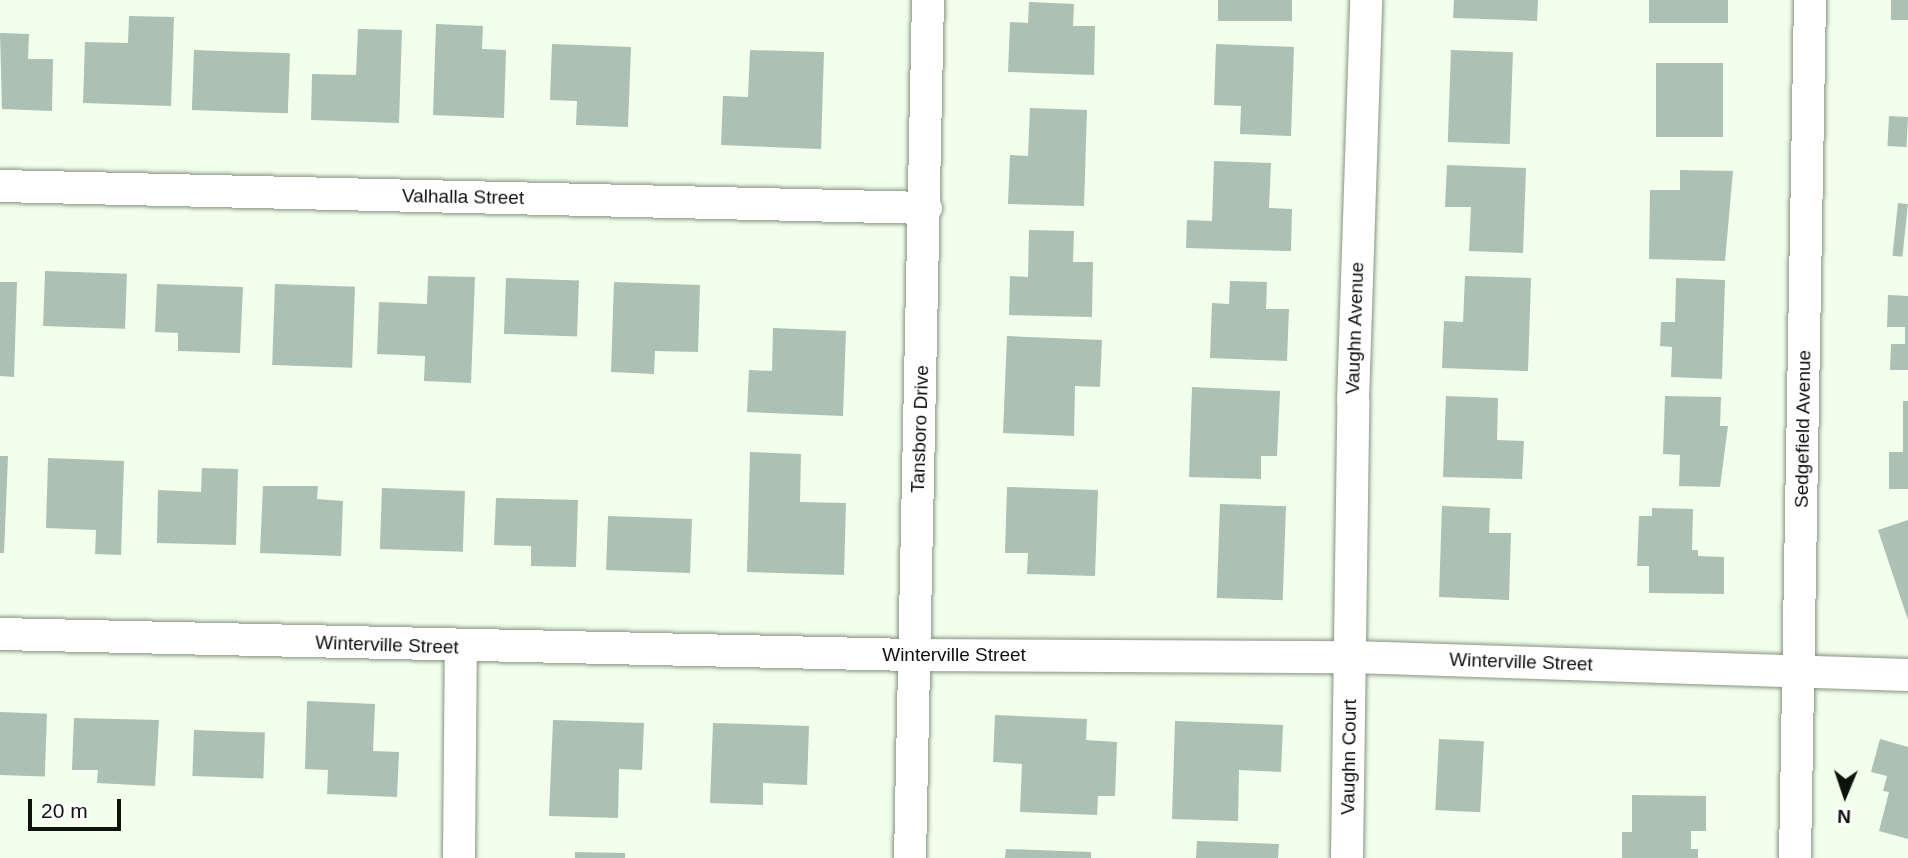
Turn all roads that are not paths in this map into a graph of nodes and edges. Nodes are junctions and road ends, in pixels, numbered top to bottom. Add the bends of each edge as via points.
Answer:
1 (928, 0) edge
2 (1366, 0) edge
3 (1810, 0) edge
4 (0, 186) edge
5 (926, 208) junction
6 (0, 634) edge
7 (461, 647) junction
8 (913, 655) junction
9 (1351, 657) junction
10 (1800, 672) junction
11 (1908, 675) edge
12 (459, 858) edge
13 (910, 858) edge
14 (1347, 858) edge
15 (1795, 858) edge

1 - 5 street, Tansboro Drive
2 - 9 street, Vaughn Avenue via 1353,400
3 - 10 street, Sedgefield Avenue
4 - 5 street, Valhalla Street
5 - 8 street, Tansboro Drive
6 - 7 street, Winterville Street
7 - 8 street, Winterville Street
7 - 12 street
8 - 9 street, Winterville Street
8 - 13 street, Tansboro Drive
9 - 10 street, Winterville Street
9 - 14 street, Vaughn Court
10 - 11 street, Winterville Street
10 - 15 street, Sedgefield Avenue

